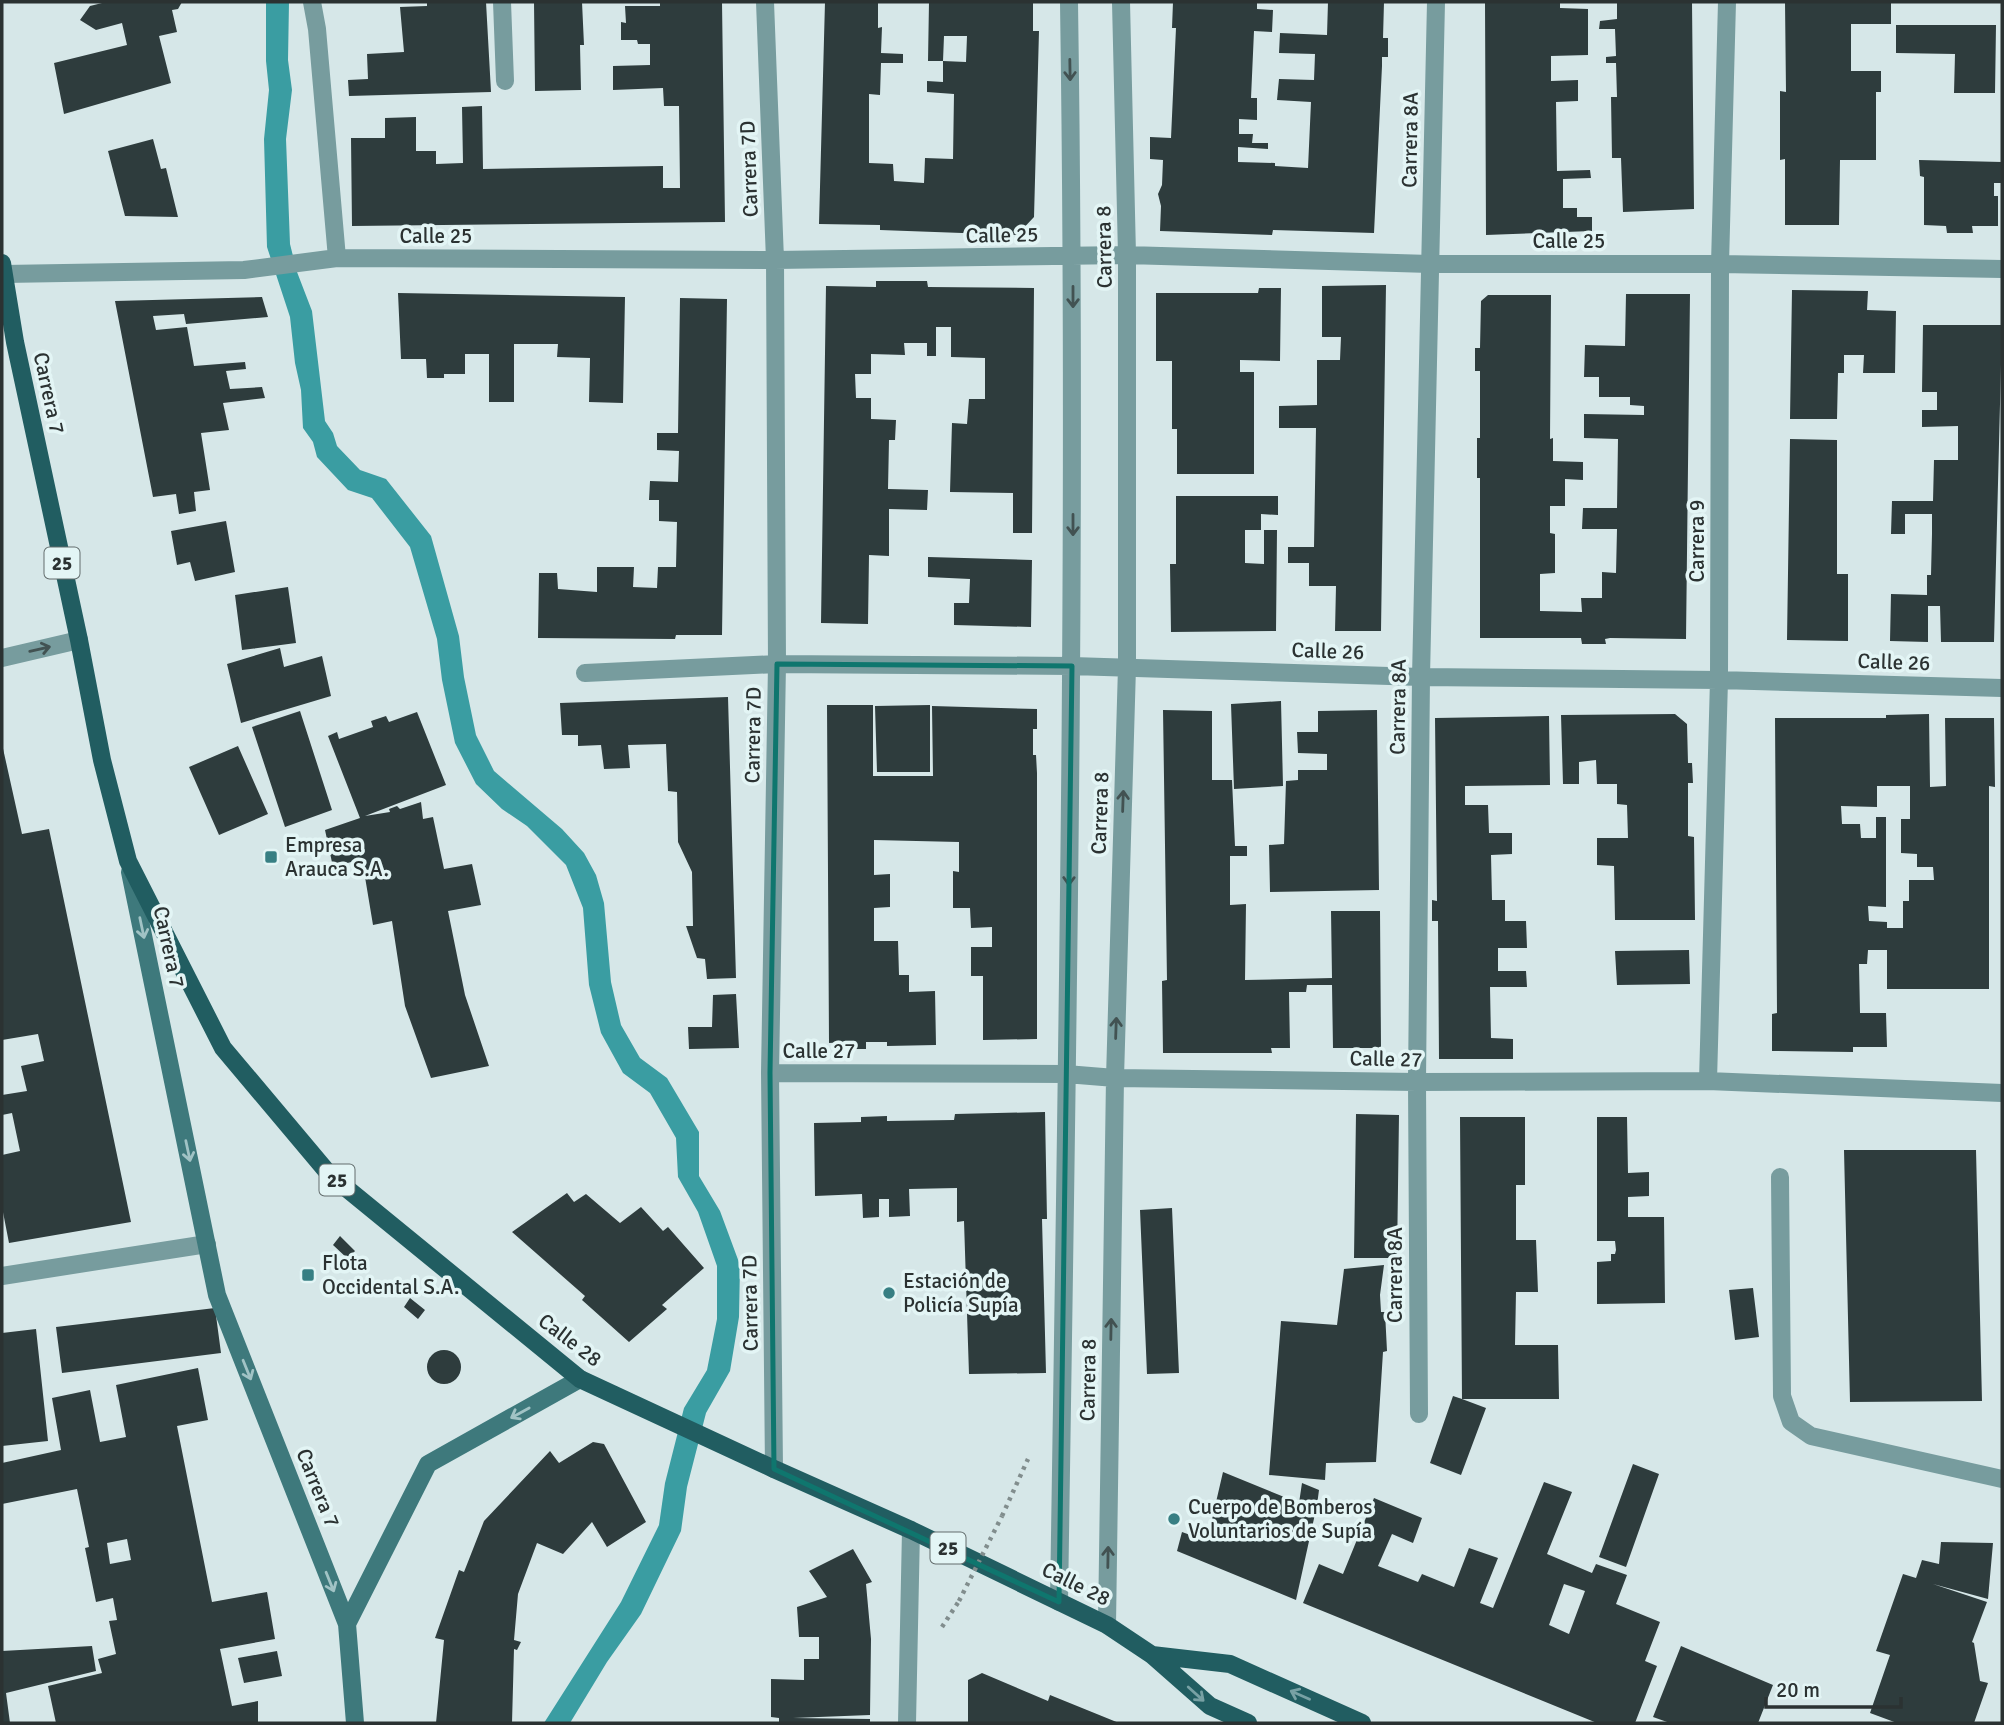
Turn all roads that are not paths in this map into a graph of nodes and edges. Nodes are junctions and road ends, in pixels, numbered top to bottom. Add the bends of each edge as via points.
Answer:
1 (312, 2) edge
2 (502, 2) edge
3 (765, 2) edge
4 (1069, 2) edge
5 (1121, 2) edge
6 (1436, 2) edge
7 (1727, 2) edge
8 (505, 82) dead end
9 (1127, 255) junction
10 (1073, 256) junction
11 (337, 258) junction
12 (775, 260) junction
13 (1430, 264) junction
14 (1720, 264) junction
15 (3, 269) edge
16 (2002, 269) edge
17 (8, 343) edge
18 (79, 640) junction
19 (2, 658) edge
20 (777, 664) junction
21 (1072, 666) junction
22 (1127, 667) junction
23 (584, 673) dead end
24 (1421, 677) junction
25 (1719, 680) junction
26 (2002, 688) edge
27 (128, 862) junction
28 (770, 1073) junction
29 (1066, 1074) junction
30 (1115, 1079) junction
31 (1708, 1081) junction
32 (1417, 1082) junction
33 (2002, 1093) edge
34 (1780, 1177) dead end
35 (207, 1244) junction
36 (2, 1276) edge
37 (580, 1379) junction
38 (1419, 1414) dead end
39 (774, 1469) junction
40 (2002, 1479) edge
41 (912, 1530) junction
42 (1059, 1602) junction
43 (347, 1624) junction
44 (1107, 1625) junction
45 (1152, 1655) junction
46 (355, 1723) edge
47 (907, 1723) edge
48 (1248, 1723) edge
49 (1362, 1723) edge

1 - 11 street
2 - 8 street
3 - 12 street, Carrera 7D
4 -> 10 street, Carrera 8
5 - 9 street, Carrera 8
6 - 13 street, Carrera 8A
7 - 14 street, Carrera 9
9 - 10 street, Calle 25
9 - 13 street, Calle 25
9 - 22 street, Carrera 8
10 - 12 street, Calle 25
10 -> 21 street, Carrera 8
11 - 12 street, Calle 25
11 - 15 street, Calle 25 via 244,270
12 - 20 street, Carrera 7D
13 - 14 street, Calle 25
13 - 24 street, Carrera 8A
14 - 16 street, Calle 25
14 - 25 street, Carrera 9
15 - 17 main road, Carrera 7 / 25
17 - 18 main road, Carrera 7 / 25
19 -> 18 street
18 - 27 main road, Carrera 7 / 25 via 102,761
20 - 21 street, Calle 26
20 - 23 street, Calle 26
20 - 28 street, Carrera 7D
21 - 22 street, Calle 26
21 -> 29 street, Carrera 8
22 - 24 street, Calle 26
30 -> 22 street, Carrera 8
24 - 25 street, Calle 26
24 - 32 street, Carrera 8A
25 - 26 street, Calle 26
25 - 31 street, Carrera 9
27 -> 35 main road, Carrera 7
27 - 37 main road, Calle 28 / 25 via 223,1048 329,1174
28 - 29 street, Calle 27
28 - 39 street, Carrera 7D
29 - 30 street, Calle 27
29 - 42 street, Carrera 8
30 - 32 street, Calle 27
44 -> 30 street, Carrera 8
31 - 32 street, Calle 27
31 - 33 street, Calle 27
32 - 38 street, Carrera 8A
34 - 40 street via 1782,1396 1791,1422 1811,1436
35 - 36 street
35 -> 43 main road, Carrera 7 via 217,1295
37 - 39 main road, Calle 28 / 25
37 -> 43 main road via 428,1464
39 - 41 main road, Calle 28 / 25
41 - 42 main road, Calle 28 / 25
41 - 47 street
42 - 44 main road, Calle 28 / 25
43 - 46 main road, Carrera 7
44 - 45 main road, Calle 28 / 25
45 -> 48 main road, Calle 28 / 25 via 1210,1706
49 -> 45 main road, Calle 28 / 25 via 1230,1664

